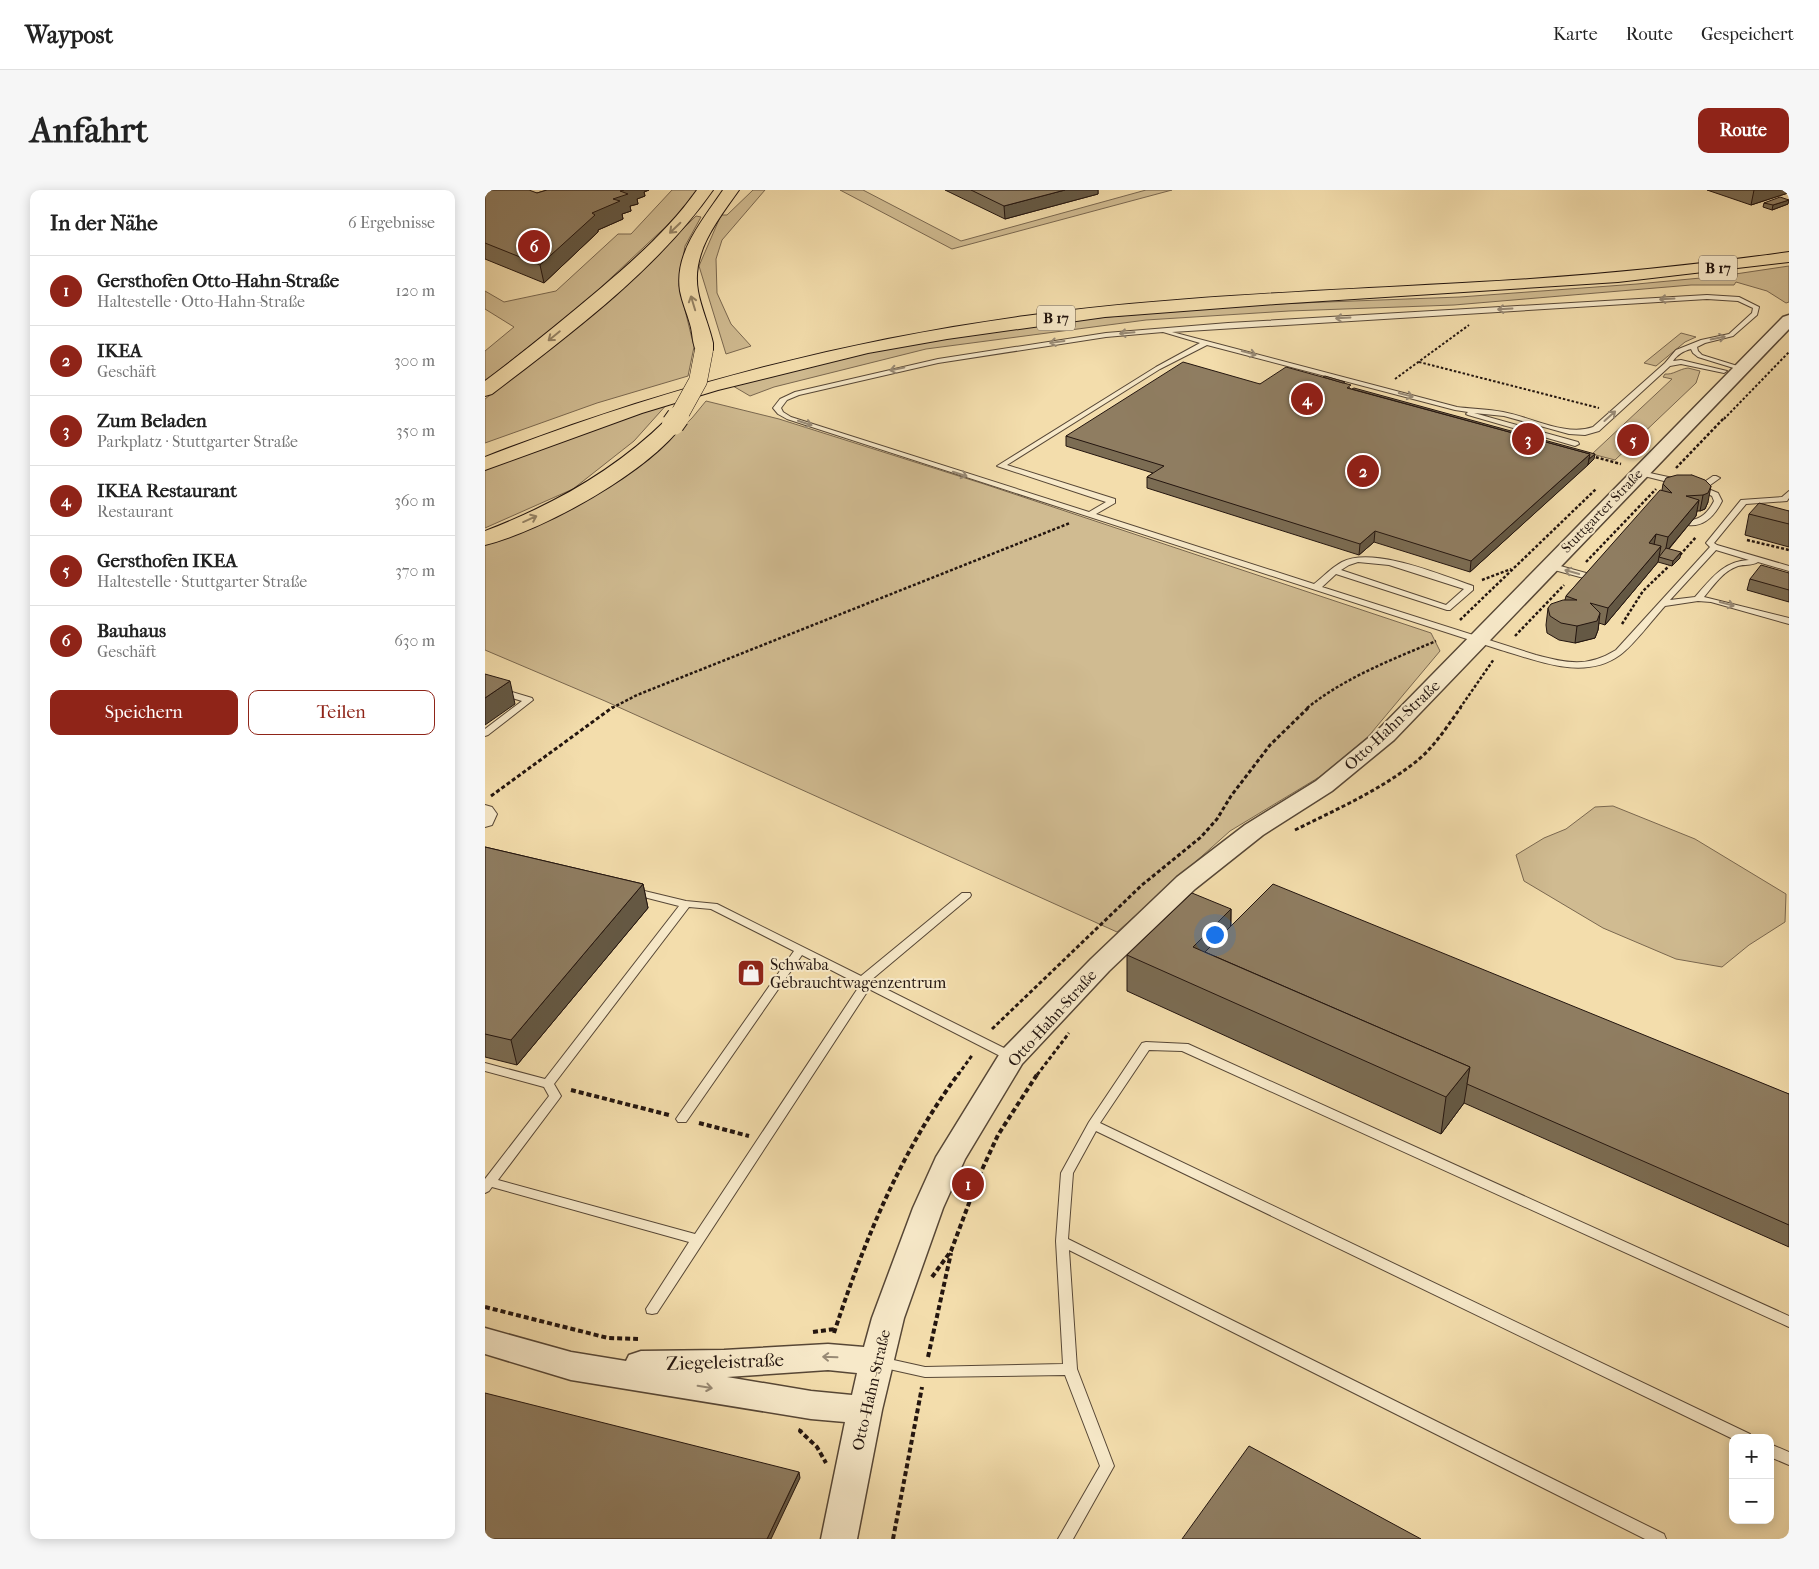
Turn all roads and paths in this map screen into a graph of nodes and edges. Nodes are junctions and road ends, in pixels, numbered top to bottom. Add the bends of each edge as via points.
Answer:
1 (705, 190) edge
2 (731, 190) edge
3 (1789, 248) edge
4 (1789, 258) edge
5 (1484, 310) junction
6 (1789, 320) edge
7 (1228, 325) junction
8 (1158, 330) junction
9 (1204, 341) junction
10 (1693, 346) junction
11 (1419, 362) junction
12 (1668, 364) junction
13 (1739, 371) junction
14 (1381, 389) junction
15 (485, 390) edge
16 (1457, 409) junction
17 (1614, 412) junction
18 (1585, 433) junction
19 (1575, 444) junction
20 (485, 450) edge
21 (1568, 450) joint
22 (485, 464) edge
23 (1629, 465) junction
24 (1617, 469) dead end
25 (1715, 478) dead end
26 (1600, 485) dead end
27 (1701, 488) junction
28 (1789, 493) edge
29 (1089, 515) junction
30 (1691, 523) edge
31 (485, 539) edge
32 (1714, 547) junction
33 (1769, 563) junction
34 (1550, 566) junction
35 (1669, 566) edge
36 (1514, 568) junction
37 (1789, 569) edge
38 (1335, 571) junction
39 (1594, 578) edge
40 (1315, 588) junction
41 (1469, 588) junction
42 (1698, 599) junction
43 (1662, 604) junction
44 (1466, 614) dead end
45 (1789, 621) edge
46 (1619, 630) dead end
47 (1520, 632) dead end
48 (1515, 637) junction
49 (1521, 639) dead end
50 (1492, 644) junction
51 (485, 687) edge
52 (485, 733) edge
53 (487, 804) edge
54 (485, 821) edge
55 (1288, 834) dead end
56 (624, 890) edge
57 (966, 895) dead end
58 (686, 904) junction
59 (800, 950) junction
60 (863, 983) junction
61 (1071, 1030) dead end
62 (1013, 1058) junction
63 (485, 1067) edge
64 (548, 1084) junction
65 (682, 1119) junction
66 (1093, 1125) junction
67 (764, 1140) junction
68 (487, 1185) edge
69 (698, 1240) junction
70 (1062, 1241) junction
71 (951, 1251) junction
72 (927, 1283) dead end
73 (485, 1307) edge
74 (652, 1310) dead end
75 (1789, 1322) edge
76 (835, 1329) dead end
77 (806, 1333) dead end
78 (648, 1339) dead end
79 (485, 1341) edge
80 (878, 1362) junction
81 (571, 1366) junction
82 (1070, 1369) junction
83 (925, 1372) junction
84 (865, 1410) junction
85 (1737, 1434) edge
86 (1774, 1452) edge
87 (1789, 1459) edge
88 (839, 1539) edge
89 (893, 1539) edge
90 (1065, 1539) edge
91 (1659, 1539) edge

1 -> 15 highway via 688,215 630,271
31 -> 2 highway, bridge via 582,494 624,467 673,424 696,390 703,364 700,329 688,289 689,267 696,243
3 - 20 highway, B 17 via 1589,272 1208,294 1001,315 840,344 722,372 603,408
4 - 22 highway, B 17 via 1589,282 1177,306 1086,314 970,330 860,350 733,381 617,416
5 -> 7 lane
10 -> 5 lane via 1736,332 1755,314 1755,307 1739,299 1716,297
5 - 11 path via 1485,313
6 - 13 street, Stuttgarter Straße
7 - 8 lane
7 - 9 lane
8 - 9 lane
8 -> 29 lane via 937,361 821,386 786,397 777,408 780,414 789,418
9 -> 14 lane
9 - 29 lane via 1001,466 1112,502
10 - 12 lane via 1683,348
10 - 13 lane via 1700,356
11 - 14 path
11 - 17 path
12 - 13 lane via 1689,363
12 - 17 lane
13 - 23 street, Stuttgarter Straße
14 -> 16 lane
16 - 18 lane via 1504,414 1569,432
16 - 19 lane via 1482,420
18 -> 17 lane via 1596,429
18 - 19 lane
19 - 21 lane
21 - 23 path
23 - 24 path
23 - 27 lane
23 - 34 street, Stuttgarter Straße
25 - 27 lane
26 - 36 path
27 - 30 lane via 1715,495 1718,501 1703,521
28 - 32 lane via 1784,499 1743,502 1711,538 1710,543
29 - 40 lane
29 - 53 path via 614,706
32 - 33 lane
32 - 43 lane
33 - 37 lane
33 - 42 lane via 1742,562 1726,567
39 -> 34 lane
34 - 50 street, Stuttgarter Straße
35 - 46 path via 1643,591
36 - 41 path via 1487,577
36 - 44 path
38 - 40 lane
38 - 41 lane via 1347,562 1379,559
38 - 41 lane via 1447,608
40 - 50 lane
42 - 43 lane
42 -> 45 lane
43 - 50 lane via 1619,652 1608,661 1588,666 1564,664
47 - 48 path
48 - 49 path
48 - 50 path
50 - 55 path via 1488,665 1479,682 1419,760 1381,787
50 - 62 street, Otto-Hahn-Straße via 1354,763 1254,830 1186,883 1099,965
51 - 52 lane via 529,700
53 - 54 street
56 - 58 lane
57 - 60 lane
58 - 59 lane via 713,906
58 - 64 lane
59 - 60 lane
59 - 65 lane
60 - 62 lane
60 - 67 lane
61 - 71 path via 1048,1058 998,1135
62 - 80 street, Otto-Hahn-Straße via 951,1157 928,1208 888,1318
63 - 64 lane
64 - 65 path
64 - 68 lane via 555,1096
65 - 67 path
66 - 70 lane via 1067,1173
66 - 75 lane via 1147,1046 1184,1047
66 - 85 lane
67 - 69 lane
68 - 69 lane
69 - 74 lane
70 - 82 lane
70 - 91 lane
71 - 72 path
71 - 83 path
73 - 78 path via 608,1338
76 - 77 path
79 - 81 street, Ziegeleistraße
80 -> 81 street, Ziegeleistraße via 827,1356 724,1364
80 - 83 lane
80 - 84 street, Otto-Hahn-Straße
81 -> 84 street, Ziegeleistraße via 811,1405
82 - 83 lane
82 - 90 lane via 1107,1466
83 - 89 path
84 - 88 street, Otto-Hahn-Straße
86 - 87 lane

